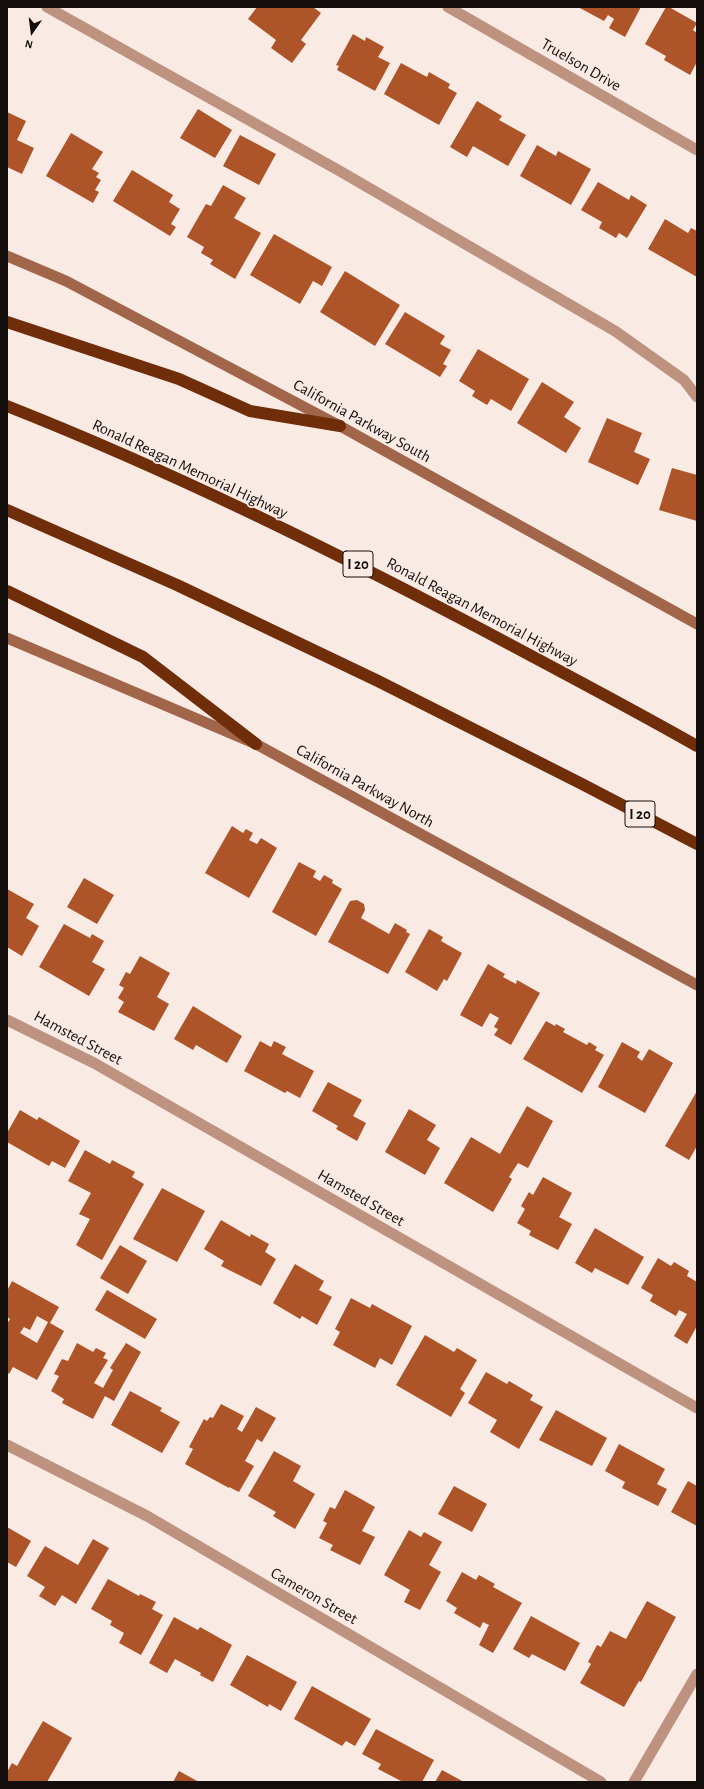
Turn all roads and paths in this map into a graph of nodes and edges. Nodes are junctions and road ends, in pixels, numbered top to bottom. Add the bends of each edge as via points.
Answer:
1 (47, 7) edge
2 (448, 7) edge
3 (697, 150) edge
4 (7, 256) edge
5 (7, 322) edge
6 (697, 397) edge
7 (7, 406) edge
8 (340, 426) junction
9 (7, 510) edge
10 (7, 591) edge
11 (697, 624) edge
12 (7, 638) edge
13 (256, 744) junction
14 (697, 746) edge
15 (697, 844) edge
16 (697, 985) edge
17 (7, 1020) edge
18 (697, 1408) edge
19 (7, 1445) edge
20 (697, 1674) edge
21 (601, 1782) edge
22 (634, 1782) edge

1 - 6 street via 338,170 615,331 684,380
2 - 3 street, Truelson Drive
4 - 8 main road, California Parkway South via 66,281
5 - 8 highway via 179,379 250,411
7 - 14 highway, Ronald Reagan Memorial Highway / I 20 via 148,465 352,561 636,711
8 - 11 main road, California Parkway South
9 - 15 highway, I 20 via 178,585 378,681
10 - 13 highway via 143,657
12 - 13 main road, California Parkway North
13 - 16 main road, California Parkway North
17 - 18 street, Hamsted Street via 101,1067
19 - 21 street, Cameron Street via 147,1516
20 - 22 street

